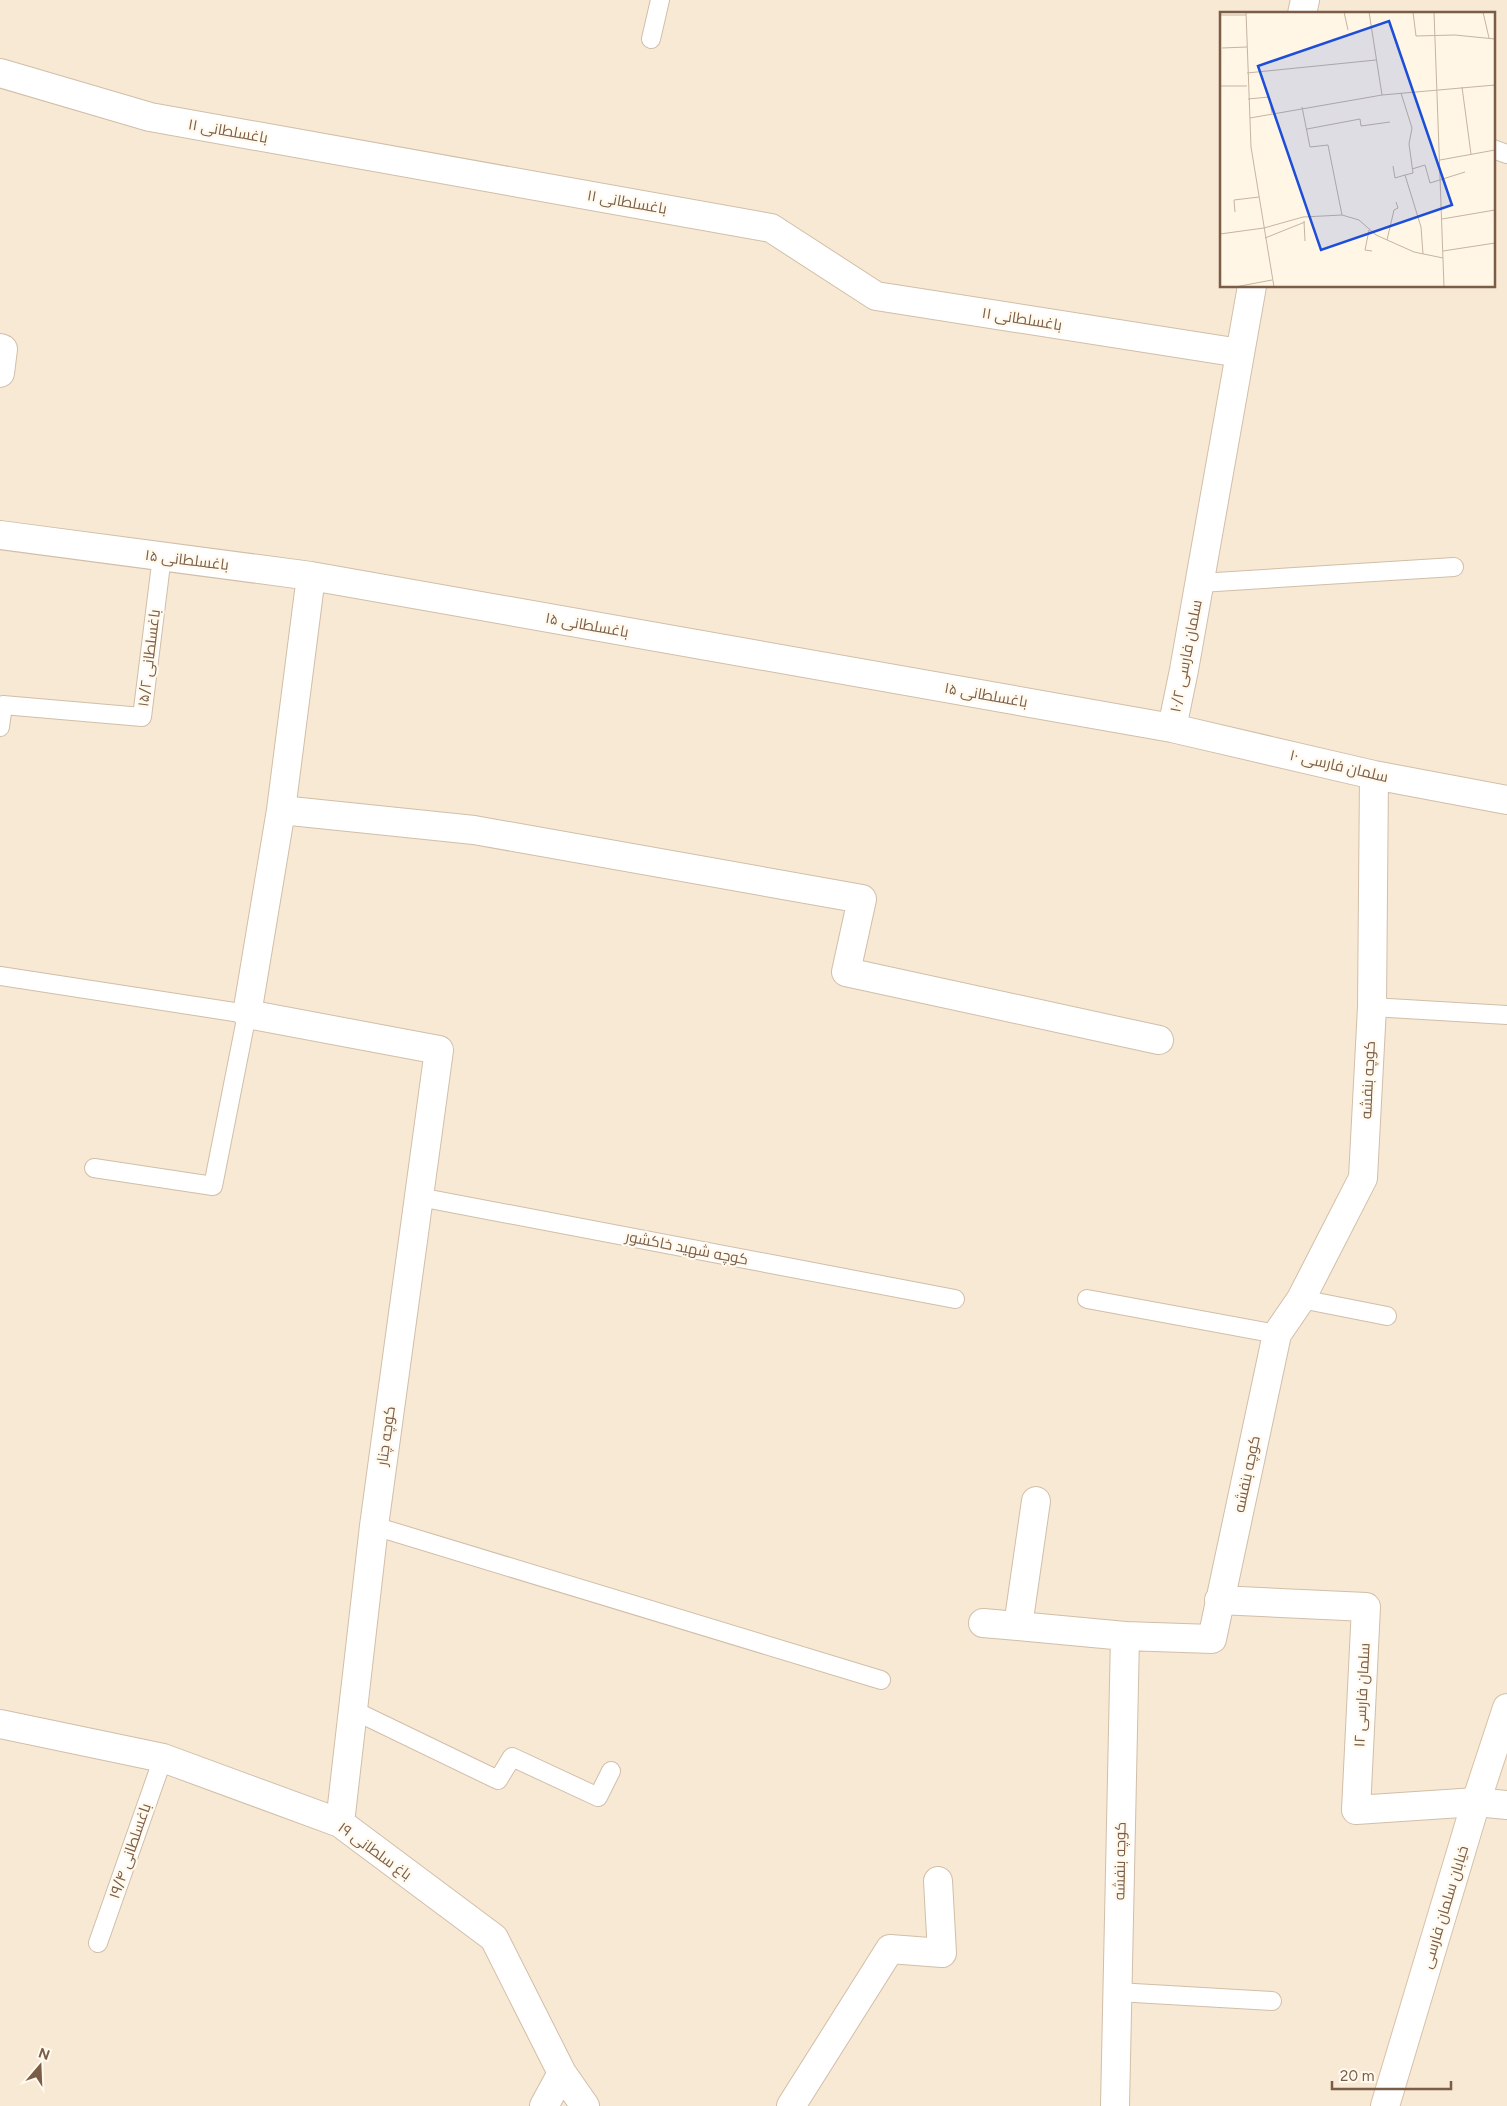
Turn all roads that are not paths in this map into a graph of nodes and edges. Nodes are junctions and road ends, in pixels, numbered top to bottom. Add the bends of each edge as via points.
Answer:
1 (660, 0) edge
2 (651, 39) dead end
3 (0, 73) edge
4 (1494, 149) edge
5 (1507, 154) edge
6 (1252, 288) edge
7 (0, 348) edge
8 (1240, 353) junction
9 (0, 373) edge
10 (0, 535) edge
11 (162, 556) junction
12 (1454, 566) dead end
13 (311, 576) junction
14 (1200, 583) junction
15 (0, 726) edge
16 (1172, 728) junction
17 (1374, 775) junction
18 (1507, 800) edge
19 (281, 810) junction
20 (0, 976) edge
21 (1372, 1006) junction
22 (246, 1014) junction
23 (1507, 1016) edge
24 (1159, 1040) dead end
25 (94, 1168) dead end
26 (419, 1197) junction
27 (1301, 1298) junction
28 (955, 1299) dead end
29 (1087, 1299) dead end
30 (1387, 1316) dead end
31 (1278, 1334) junction
32 (1036, 1501) dead end
33 (374, 1526) junction
34 (1219, 1600) junction
35 (983, 1622) dead end
36 (1018, 1626) junction
37 (1125, 1636) junction
38 (881, 1680) dead end
39 (1507, 1708) edge
40 (353, 1710) junction
41 (0, 1724) edge
42 (163, 1758) junction
43 (612, 1770) dead end
44 (1476, 1802) junction
45 (1507, 1805) edge
46 (340, 1823) junction
47 (938, 1881) dead end
48 (98, 1943) dead end
49 (1117, 1992) junction
50 (1272, 2001) dead end
51 (562, 2073) junction
52 (544, 2106) edge
53 (585, 2106) edge
54 (791, 2106) edge
55 (1115, 2106) edge
56 (1385, 2106) edge

1 - 2 lane
3 - 8 street, باغسلطانی ۱۱ via 150,116 771,228 876,296
4 - 5 lane
6 - 8 street, سلمان فارسی ۱۰/۲
7 - 9 street via 4,349
8 - 14 street, سلمان فارسی ۱۰/۲
10 - 11 street, باغسلطانی ۱۵
11 - 13 street, باغسلطانی ۱۵
11 - 15 lane, باغسلطانی ۱۵/۲ via 142,718 3,705
12 - 14 lane
13 - 16 street, باغسلطانی ۱۵
13 - 19 street
14 - 16 street, سلمان فارسی ۱۰/۲
16 - 17 street, سلمان فارسی ۱۰
17 - 18 street, سلمان فارسی ۱۰
17 - 21 street, کوچه بنفشه
19 - 22 street
19 - 24 street via 474,830 862,899 846,972
20 - 22 lane
21 - 23 lane
21 - 27 street, کوچه بنفشه via 1363,1178
22 - 25 lane via 213,1186
22 - 26 street, کوچه چنار via 439,1050
26 - 28 lane, کوچه شهید خاکشور
26 - 33 street, کوچه چنار
27 - 30 lane
27 - 31 street, کوچه بنفشه
29 - 31 lane
31 - 34 street, کوچه بنفشه
32 - 36 street
33 - 38 lane
33 - 40 street, کوچه چنار
34 - 37 street, کوچه بنفشه via 1212,1639
34 - 44 street, سلمان فارسی ۱۲ via 1366,1607 1356,1810
35 - 36 street
36 - 37 street
37 - 49 street, کوچه بنفشه
39 - 44 street, خیابان سلمان فارسی
40 - 43 lane via 498,1780 512,1757 598,1797
40 - 46 street, کوچه چنار
41 - 42 street, باغ سلطانی ۱۹
42 - 46 street, باغ سلطانی ۱۹
42 - 48 lane, باغسلطانی ۱۹/۴
44 - 45 street
44 - 56 street, خیابان سلمان فارسی
46 - 51 street, باغ سلطانی ۱۹ via 494,1938
47 - 54 street via 942,1953 890,1949
49 - 50 lane
49 - 55 street, کوچه بنفشه
51 - 52 street
51 - 53 street, باغ سلطانی ۱۹

